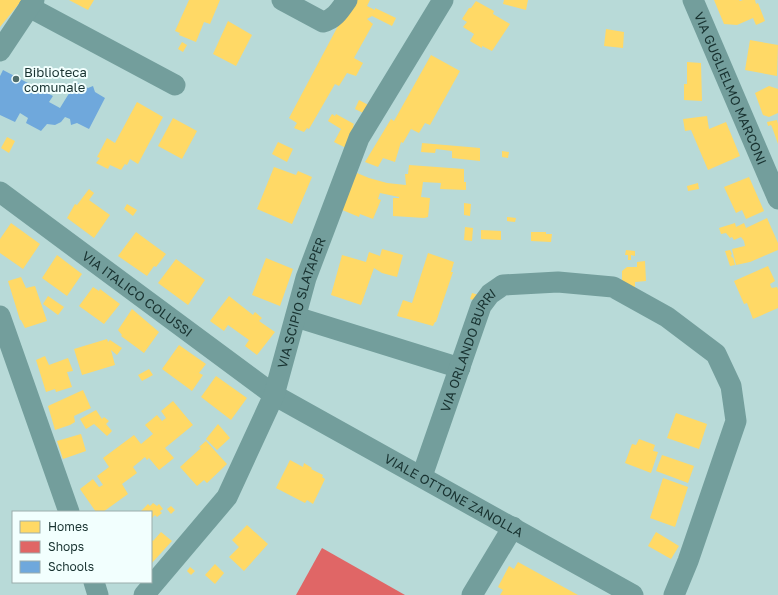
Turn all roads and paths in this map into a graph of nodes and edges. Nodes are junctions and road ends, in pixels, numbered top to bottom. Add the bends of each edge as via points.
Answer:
1 (282, 0) edge
2 (346, 0) edge
3 (443, 0) edge
4 (693, 0) edge
5 (31, 4) edge
6 (0, 51) edge
7 (175, 85) dead end
8 (0, 192) edge
9 (778, 199) edge
10 (0, 316) edge
11 (296, 317) junction
12 (460, 368) junction
13 (274, 395) junction
14 (422, 476) junction
15 (69, 511) edge
16 (513, 527) junction
17 (94, 583) edge
18 (98, 595) edge
19 (144, 595) edge
20 (472, 595) edge
21 (633, 595) edge
22 (674, 595) edge

1 - 2 street via 323,22 331,20
3 - 11 street, VIA SCIPIO SLATAPER via 359,138 306,278
4 - 9 street, VIA GUGLIELMO MARCONI
5 - 6 street
5 - 7 street
8 - 13 street, VIA ITALICO COLUSSI
10 - 15 street
11 - 12 street
11 - 13 street, VIA SCIPIO SLATAPER
12 - 14 street, VIA ORLANDO BURRI
12 - 22 street, VIA ORLANDO BURRI via 481,306 490,294 503,285 558,282 613,287 667,317 716,354 731,386 736,421
13 - 14 street, VIALE OTTONE ZANOLLA
13 - 19 street, VIA SCIPIO SLATAPER via 227,497
14 - 16 street, VIALE OTTONE ZANOLLA
16 - 20 street
16 - 21 street, VIALE OTTONE ZANOLLA
17 - 18 street

